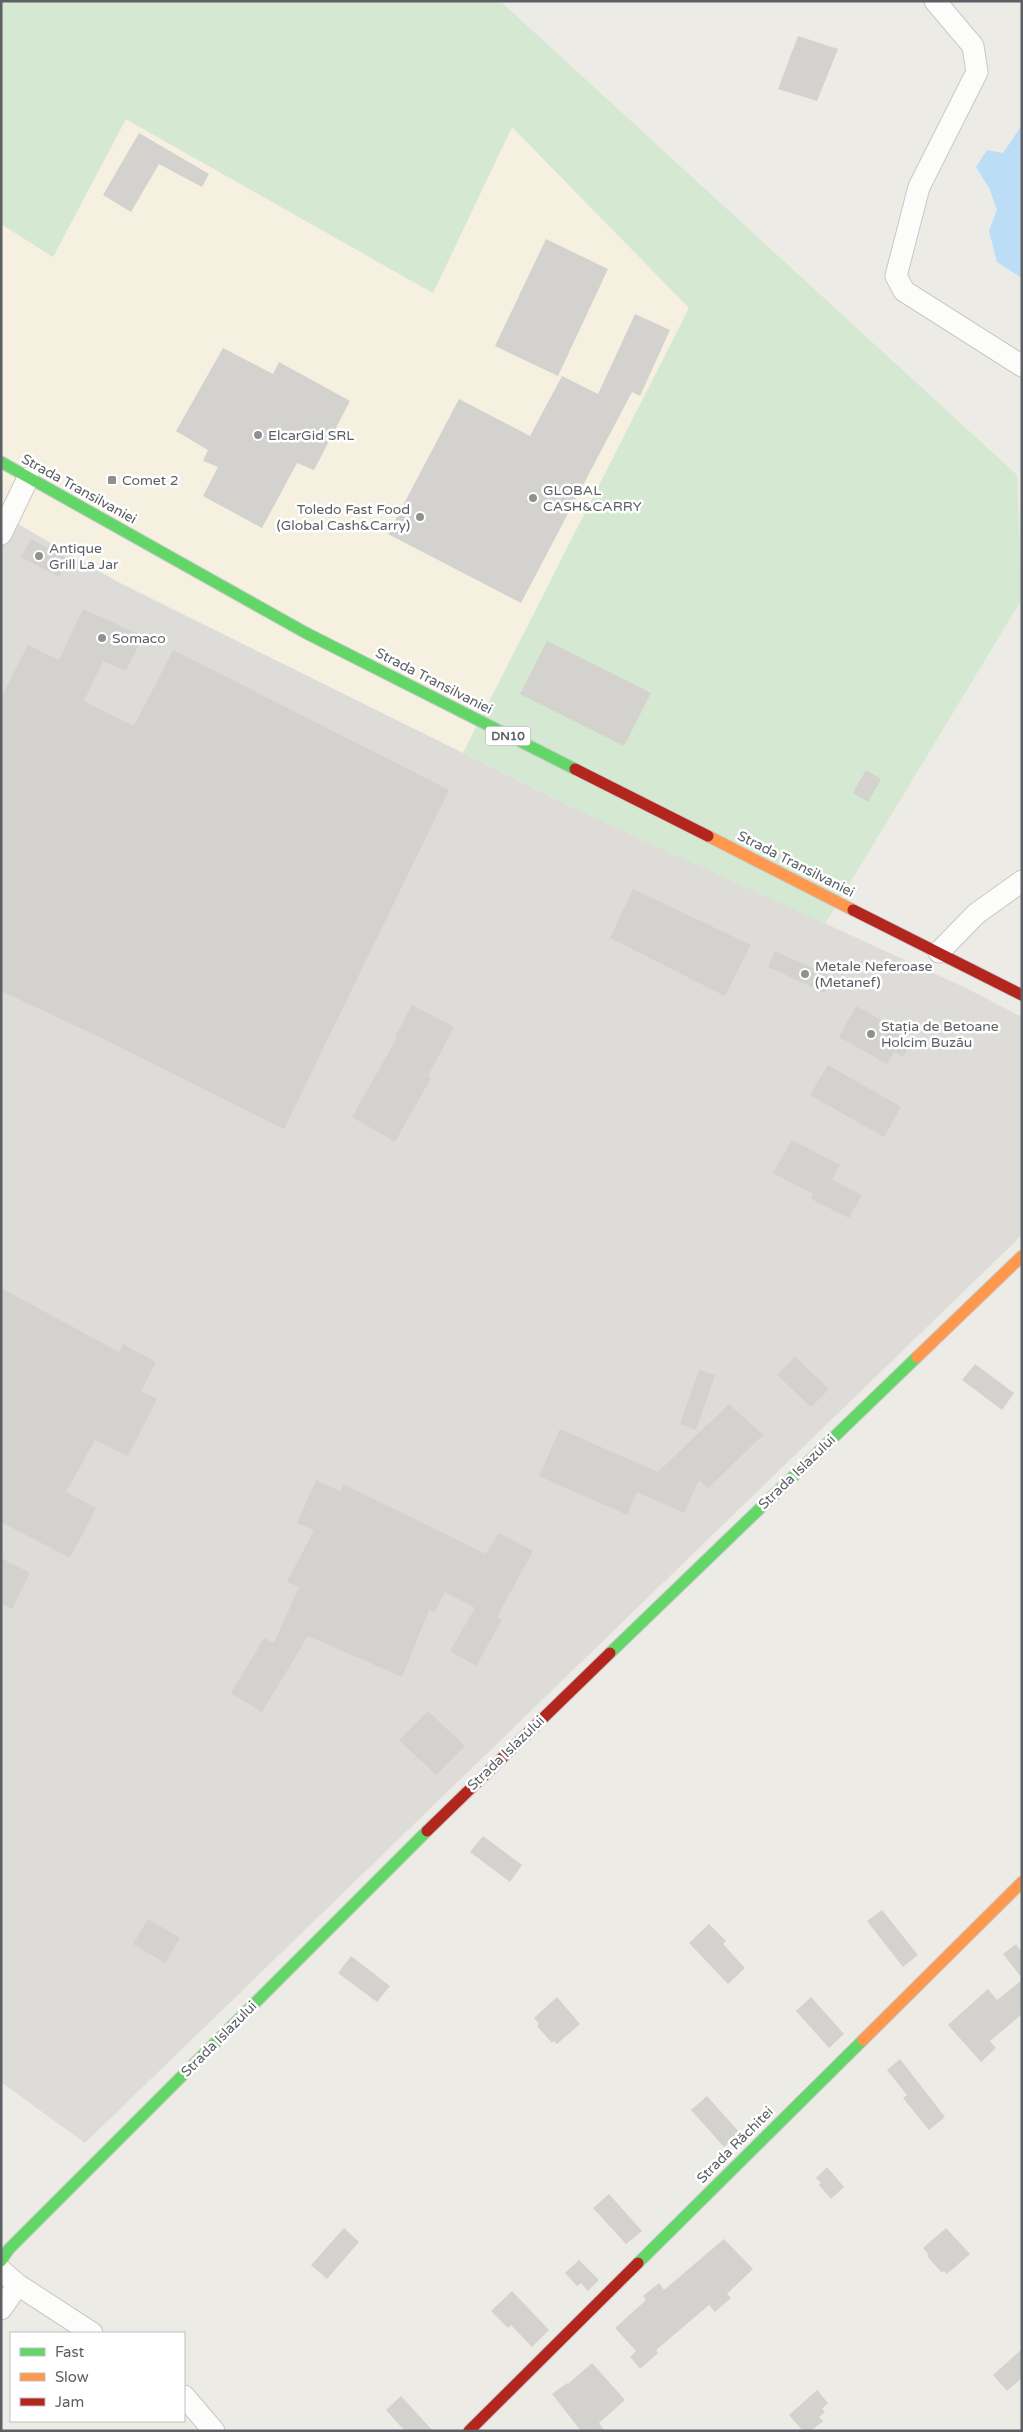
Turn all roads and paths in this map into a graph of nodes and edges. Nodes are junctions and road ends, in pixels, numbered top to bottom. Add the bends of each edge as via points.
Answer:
1 (935, 1) edge
2 (1022, 366) edge
3 (1, 462) edge
4 (28, 478) junction
5 (1, 534) edge
6 (1022, 881) edge
7 (939, 952) junction
8 (1022, 995) edge
9 (1022, 1256) edge
10 (1022, 1882) edge
11 (1, 2261) edge
12 (1, 2270) edge
13 (18, 2285) junction
14 (1, 2309) edge
15 (90, 2332) edge
16 (185, 2397) edge
17 (214, 2431) edge
18 (469, 2431) edge

1 - 2 street via 973,46 977,72 919,186 896,276 904,291
3 - 4 street, Strada Transilvaniei / DN10
4 - 5 street
4 - 7 street, Strada Transilvaniei / DN10 via 306,632
6 - 7 street via 976,914
7 - 8 street, Strada Transilvaniei / DN10
9 - 11 street, Strada Islazului via 478,1780 9,2248
10 - 18 street, Strada Răchitei
12 - 13 street
13 - 14 street
13 - 15 street
16 - 17 street

